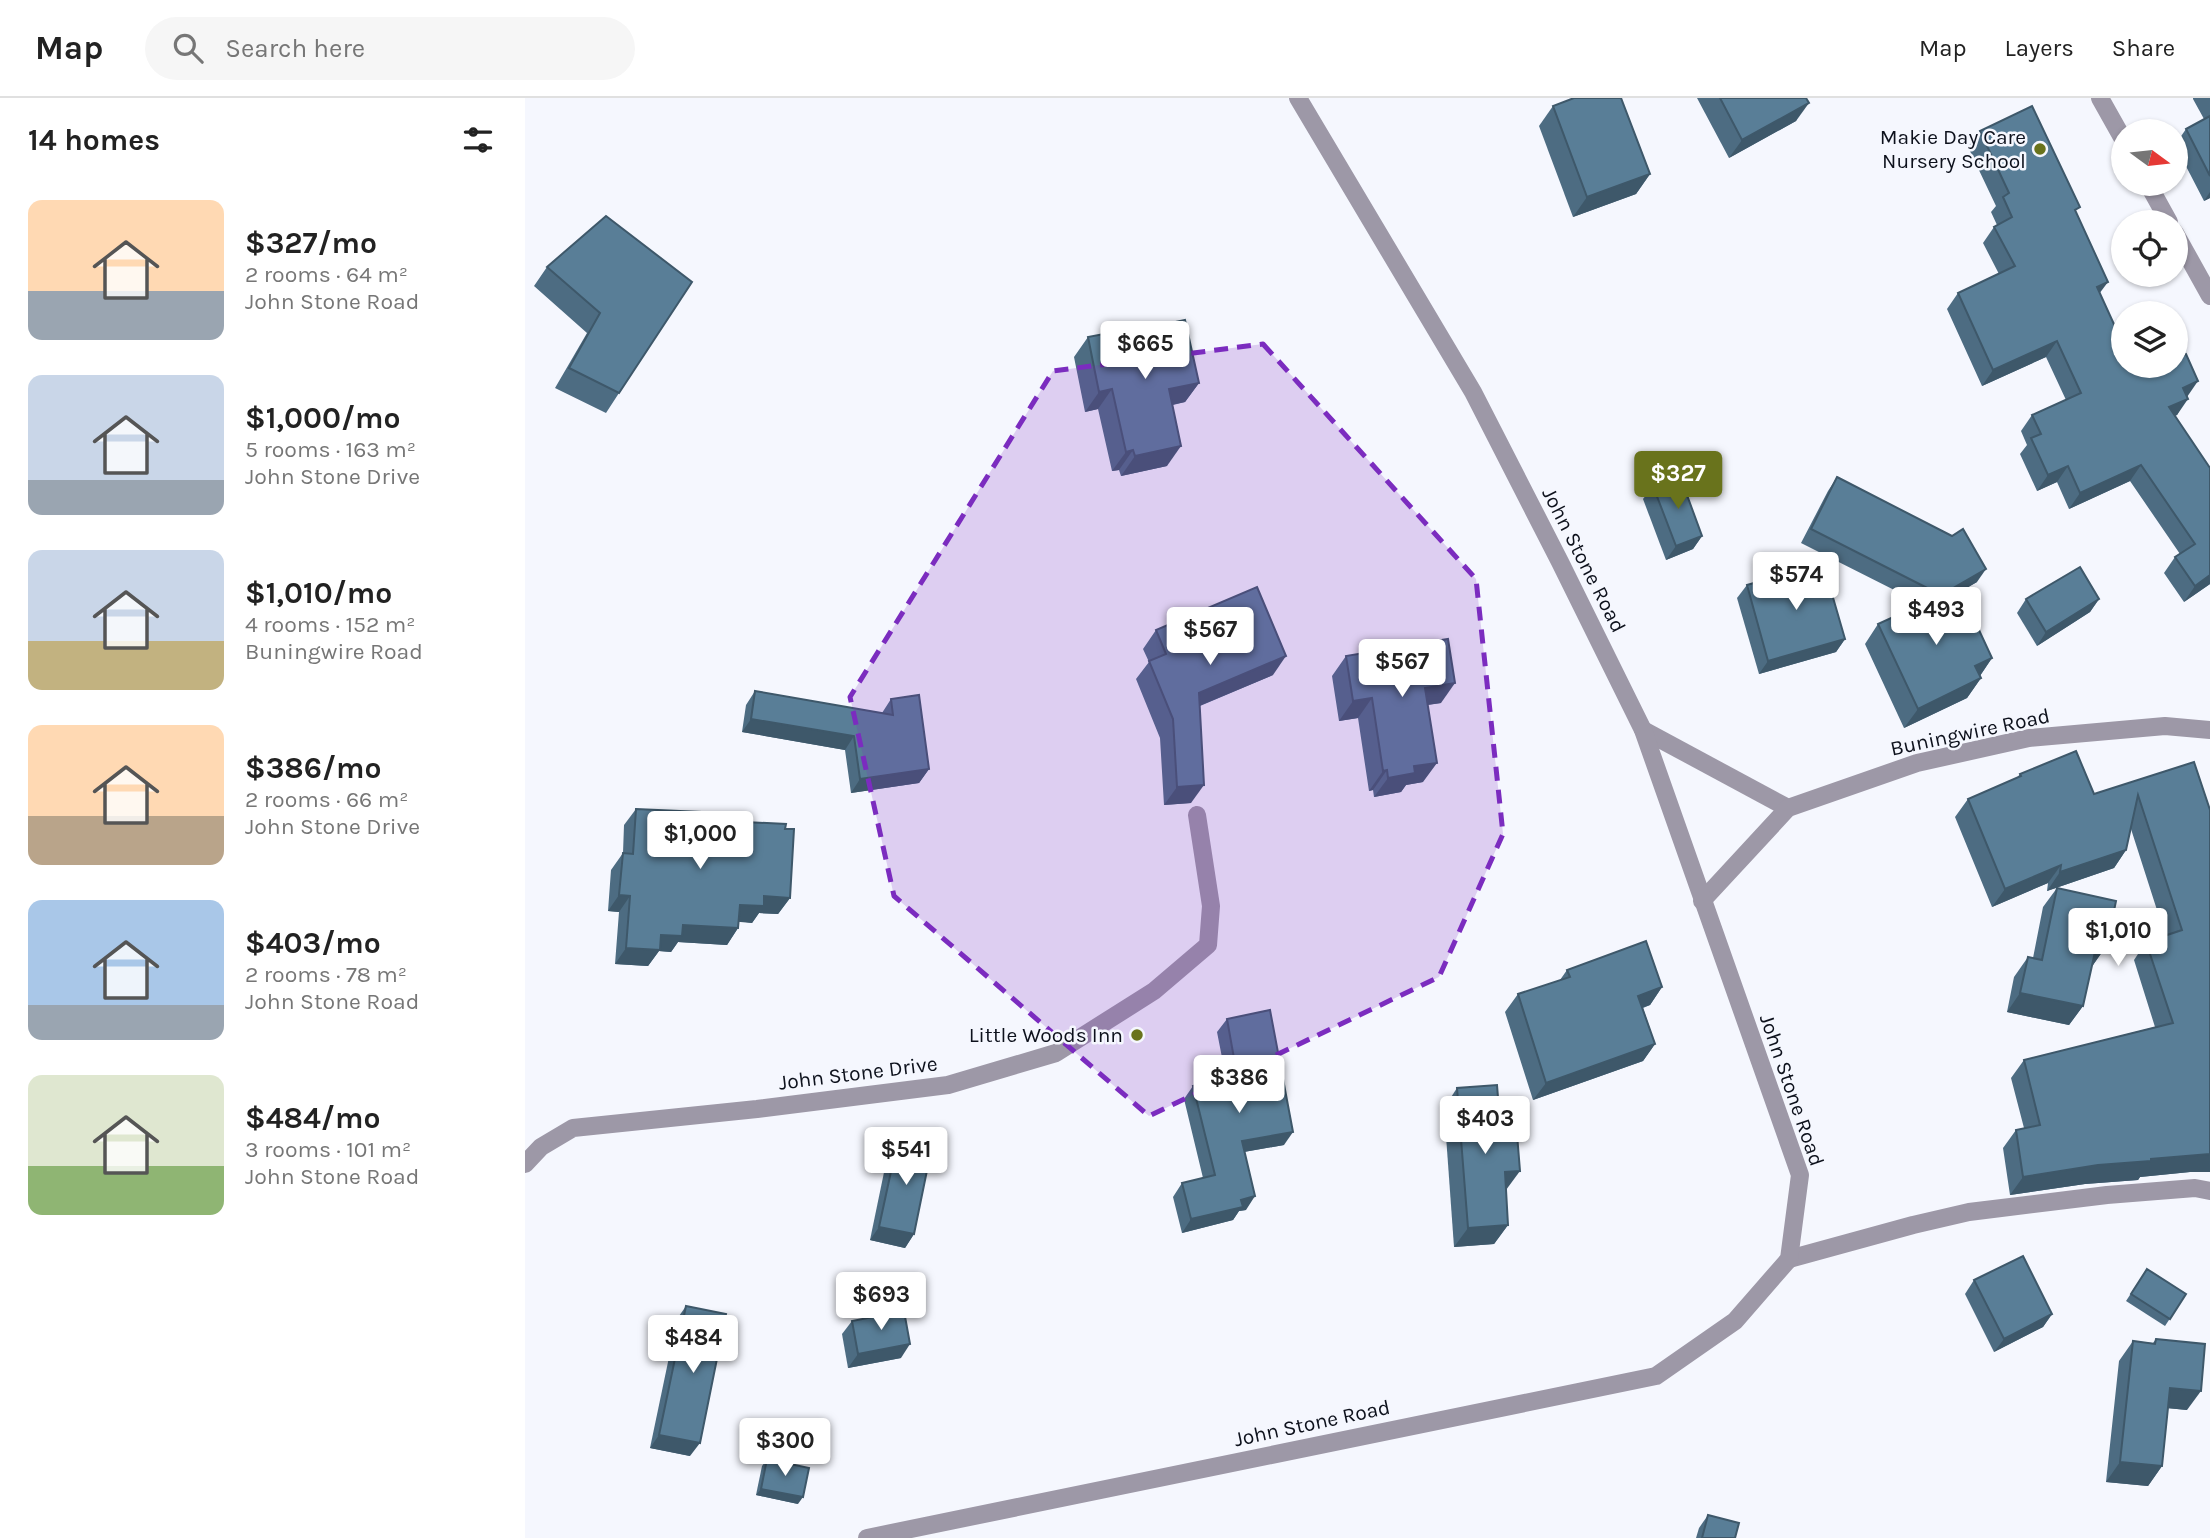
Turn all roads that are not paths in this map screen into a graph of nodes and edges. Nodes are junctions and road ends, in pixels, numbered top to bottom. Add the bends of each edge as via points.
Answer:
1 (1298, 98) edge
2 (2100, 98) edge
3 (2112, 119) edge
4 (2188, 256) edge
5 (2210, 296) edge
6 (1643, 730) junction
7 (2210, 730) edge
8 (1788, 808) junction
9 (1197, 815) dead end
10 (1702, 901) junction
11 (525, 1164) edge
12 (2210, 1191) edge
13 (1789, 1259) junction
14 (867, 1538) edge

1 - 6 street, John Stone Road via 1473,392
2 - 3 street
4 - 5 street
6 - 8 street
6 - 10 street, John Stone Road
7 - 8 street, Buningwire Road via 2165,726 2029,738 1917,763
8 - 10 street, Buningwire Road
9 - 11 street, John Stone Drive via 1211,906 1208,945 1154,991 1056,1054 948,1085 573,1128 541,1147
10 - 13 street, John Stone Road via 1800,1175
12 - 13 street via 2195,1188 2107,1195 1969,1212
13 - 14 street, John Stone Road via 1735,1321 1656,1376

